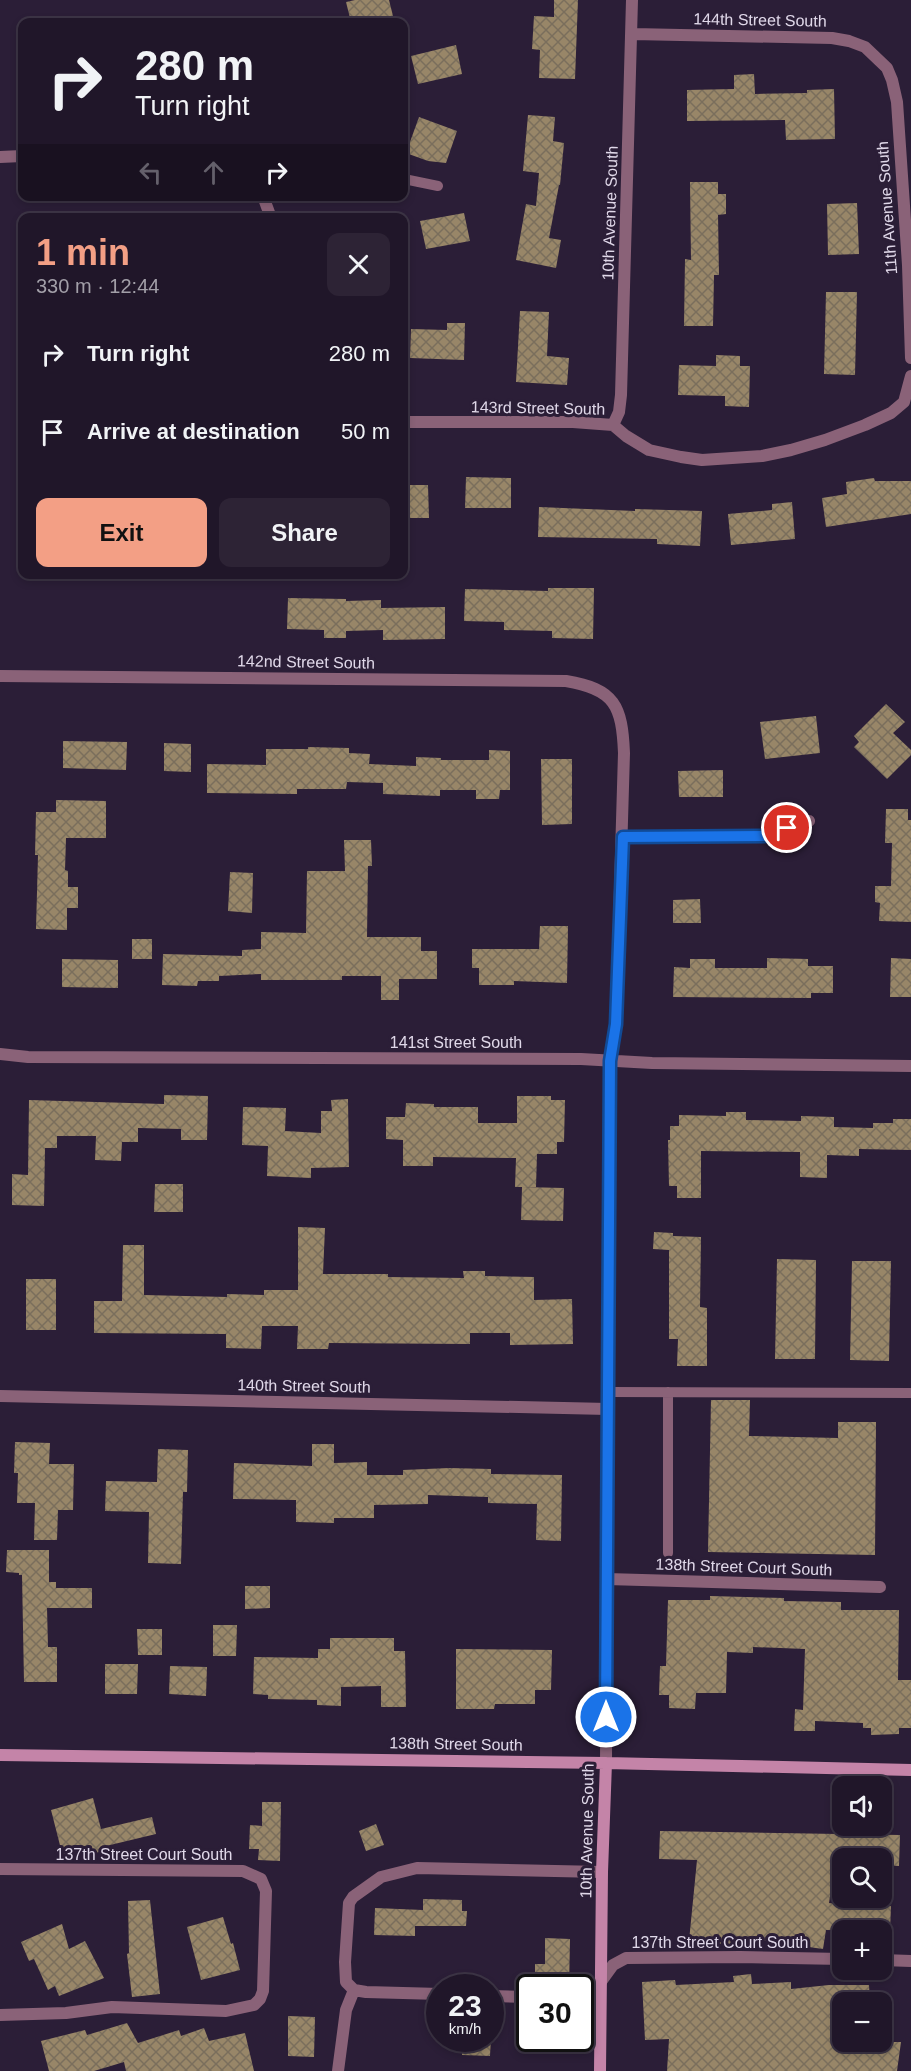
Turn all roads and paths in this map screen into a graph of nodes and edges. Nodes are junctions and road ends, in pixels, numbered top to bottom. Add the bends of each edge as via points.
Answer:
1 (633, 0) edge
2 (633, 34) junction
3 (880, 61) joint
4 (18, 156) edge
5 (0, 157) edge
6 (408, 180) edge
7 (438, 186) dead end
8 (911, 358) edge
9 (911, 376) edge
10 (408, 422) edge
11 (613, 425) junction
12 (0, 676) edge
13 (608, 697) joint
14 (809, 821) dead end
15 (623, 837) junction
16 (0, 1054) edge
17 (610, 1061) junction
18 (911, 1066) edge
19 (608, 1392) junction
20 (668, 1392) junction
21 (911, 1393) edge
22 (0, 1396) edge
23 (608, 1408) junction
24 (668, 1553) dead end
25 (607, 1579) junction
26 (880, 1587) dead end
27 (0, 1755) edge
28 (606, 1763) junction
29 (911, 1770) edge
30 (0, 1869) edge
31 (602, 1872) junction
32 (832, 1959) edge
33 (892, 1960) edge
34 (911, 1961) edge
35 (601, 1982) junction
36 (354, 1990) junction
37 (594, 1991) edge
38 (426, 1994) edge
39 (0, 2015) edge
40 (338, 2071) edge
41 (600, 2071) edge

1 - 2 street, 10th Avenue South
2 - 3 street, 144th Street South via 832,38 865,46
2 - 11 street, 10th Avenue South via 621,395
3 - 8 street, 11th Avenue South via 892,80 897,102
4 - 5 street
6 - 7 lane
9 - 11 street, 143rd Street South via 904,402 891,413 791,450 762,456 681,458 649,450
10 - 11 street, 143rd Street South
12 - 13 street, 142nd Street South via 534,680 584,684
13 - 15 street, 10th Avenue South via 618,710 623,731
14 - 15 street via 765,836
15 - 17 street, 10th Avenue South via 616,1024
16 - 17 street, 141st Street South
17 - 18 street, 141st Street South
17 - 19 street, 10th Avenue South
19 - 20 lane
19 - 23 street, 10th Avenue South
20 - 21 lane
20 - 24 lane
22 - 23 street, 140th Street South
23 - 25 street, 10th Avenue South
25 - 26 street, 138th Street Court South
25 - 28 street, 10th Avenue South
27 - 28 street, 138th Street South
28 - 29 street, 138th Street South
28 - 31 street, 10th Avenue South
30 - 39 street, 137th Street Court South via 243,1871 261,1879 266,1892 263,1991 254,2005 226,2011 112,2007
31 - 35 street, 10th Avenue South
31 - 36 street via 417,1868 381,1877 353,1897 347,1911 346,1982
32 - 35 street, 137th Street Court South via 626,1958 613,1965
33 - 34 street
35 - 37 street, 137th Street Court South
35 - 41 street, 10th Avenue South
36 - 38 street
36 - 40 street via 346,2010

